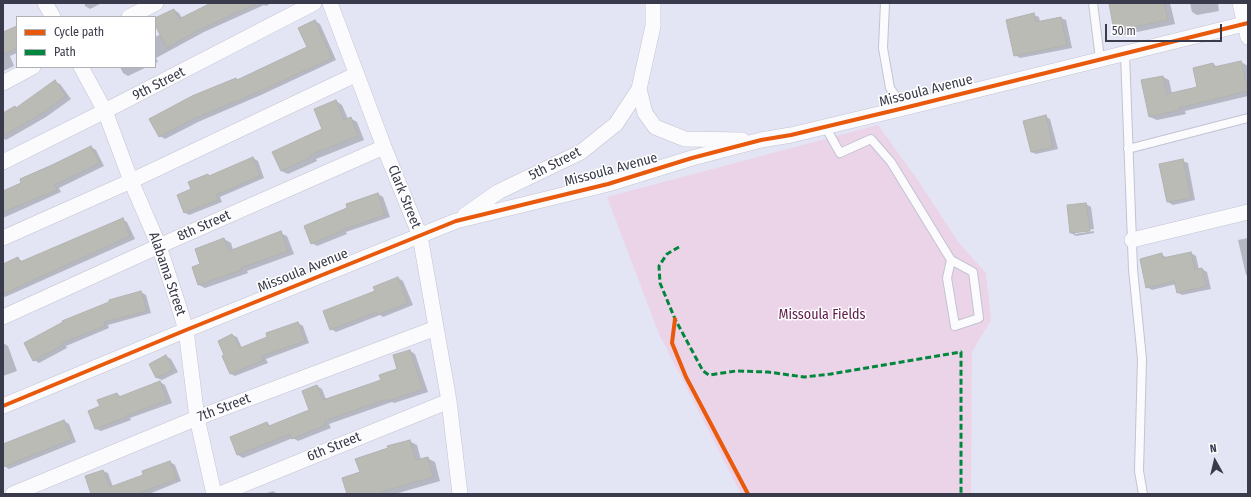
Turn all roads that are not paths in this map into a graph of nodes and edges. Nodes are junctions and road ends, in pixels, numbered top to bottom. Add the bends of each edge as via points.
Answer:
1 (46, 3) edge
2 (156, 3) edge
3 (314, 3) edge
4 (330, 3) edge
5 (653, 3) edge
6 (886, 3) edge
7 (1093, 3) edge
8 (1240, 3) edge
9 (52, 16) edge
10 (131, 16) edge
11 (1247, 28) edge
12 (1125, 53) junction
13 (1100, 59) junction
14 (31, 68) edge
15 (82, 68) edge
16 (357, 74) junction
17 (3, 83) edge
18 (639, 89) junction
19 (904, 108) junction
20 (105, 111) junction
21 (1248, 118) edge
22 (825, 126) junction
23 (761, 140) junction
24 (384, 147) junction
25 (1128, 149) junction
26 (3, 162) edge
27 (131, 180) junction
28 (1248, 212) edge
29 (456, 221) junction
30 (420, 236) junction
31 (3, 238) edge
32 (1132, 240) junction
33 (159, 246) junction
34 (951, 260) junction
35 (3, 317) edge
36 (436, 328) junction
37 (186, 330) junction
38 (449, 401) junction
39 (3, 406) edge
40 (197, 418) junction
41 (13, 494) edge
42 (214, 494) edge
43 (220, 494) edge
44 (458, 494) edge
45 (1143, 494) edge

1 - 9 street
2 - 10 street
3 - 20 street, 9th Street
4 - 16 street, Clark Street
5 - 18 street, 5th Street via 653,26
6 - 19 lane via 883,48 890,88
7 - 13 lane
8 - 11 street
11 - 12 street, Missoula Avenue
12 - 13 street, Missoula Avenue
12 - 25 lane
13 - 19 street, Missoula Avenue
14 - 17 street
15 - 20 street, Alabama Street
16 - 24 street, Clark Street
16 - 27 street
18 - 23 street, 5th Street via 645,113 655,127 685,139
18 - 29 street, 5th Street via 616,124 581,152 498,192
19 - 22 street, Missoula Avenue
20 - 26 street, 9th Street
20 - 27 street, Alabama Street
21 - 25 lane
22 - 23 street, Missoula Avenue
22 - 34 lane via 840,153 871,139 891,162
23 - 29 street, Missoula Avenue via 608,184
24 - 30 street, Clark Street
24 - 33 street, 8th Street
25 - 32 lane
27 - 31 street
27 - 33 street, Alabama Street
28 - 32 street
29 - 30 street, Missoula Avenue
30 - 36 street, Clark Street
30 - 37 street, Missoula Avenue
32 - 45 lane via 1142,359 1139,471
33 - 35 street, 8th Street
33 - 37 street, Alabama Street
34 - 34 lane via 947,278 955,326 979,318 973,272
36 - 38 street, Clark Street
36 - 40 street, 7th Street
37 - 39 street, Missoula Avenue
37 - 40 street, Alabama Street
38 - 43 street, 6th Street
38 - 44 street, Clark Street
40 - 41 street, 7th Street
40 - 42 street, Alabama Street

